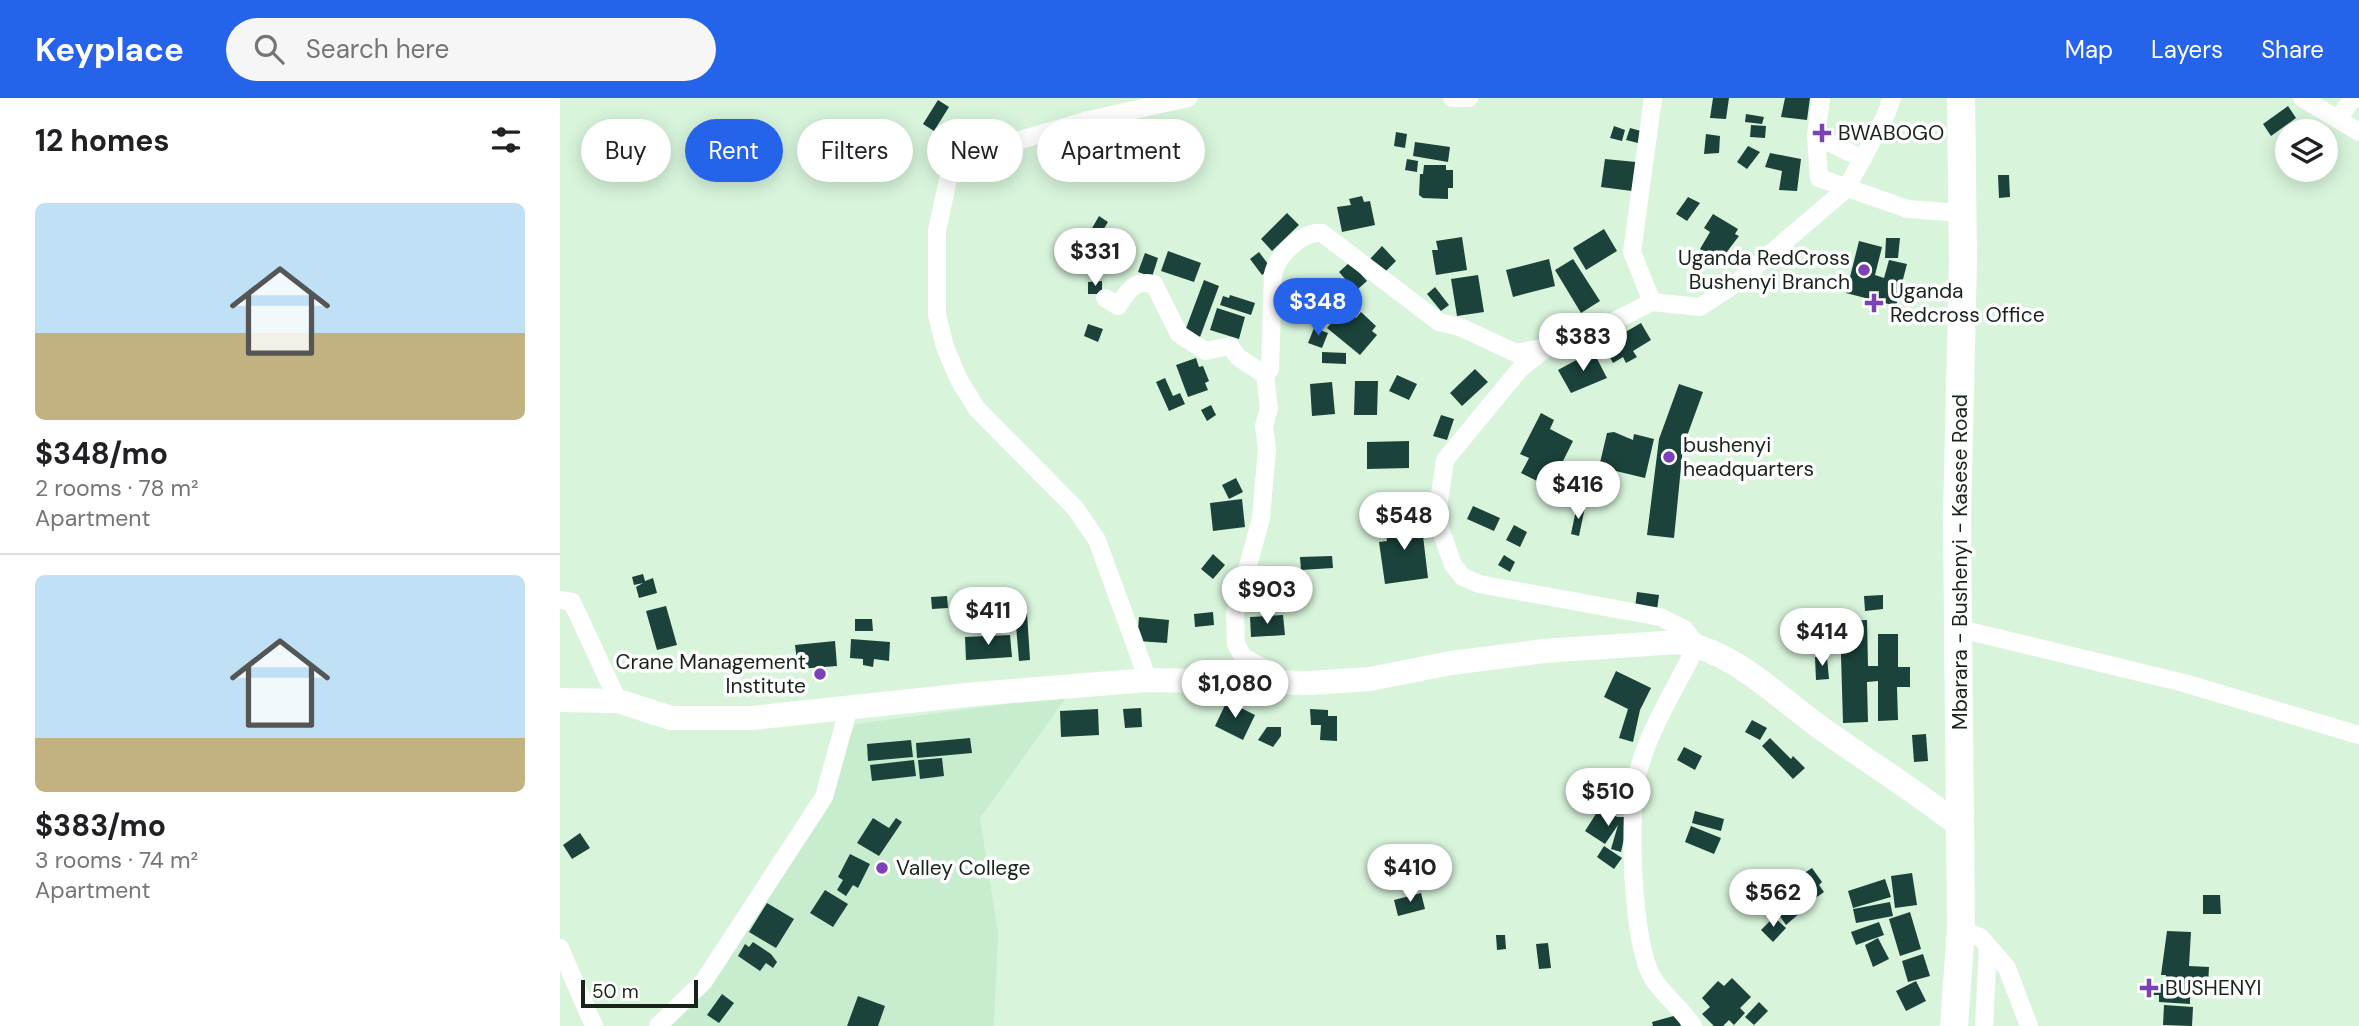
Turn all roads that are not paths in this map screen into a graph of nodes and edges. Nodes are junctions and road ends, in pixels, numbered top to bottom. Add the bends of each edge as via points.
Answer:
1 (1188, 98) edge
2 (1452, 98) edge
3 (1469, 98) edge
4 (1653, 98) edge
5 (1821, 98) edge
6 (1892, 98) edge
7 (1961, 98) edge
8 (2302, 98) edge
9 (2353, 98) edge
10 (2338, 119) junction
11 (2359, 132) edge
12 (1816, 136) junction
13 (1863, 159) junction
14 (1846, 189) junction
15 (1962, 213) junction
16 (1105, 299) dead end
17 (1652, 302) junction
18 (1549, 346) junction
19 (1265, 375) junction
20 (560, 600) edge
21 (1960, 629) junction
22 (1697, 645) junction
23 (1148, 680) junction
24 (1275, 683) junction
25 (560, 700) edge
26 (618, 701) junction
27 (849, 707) junction
28 (2359, 735) edge
29 (1960, 826) junction
30 (1961, 929) junction
31 (1988, 946) junction
32 (560, 948) edge
33 (594, 1026) edge
34 (659, 1026) edge
35 (1693, 1026) edge
36 (1954, 1026) edge
37 (1984, 1026) edge
38 (2029, 1026) edge

1 - 23 street via 975,153 950,170 937,231 937,315 959,380 977,409 1075,508 1097,540
2 - 3 street
4 - 17 street via 1633,252
5 - 12 street
6 - 13 street
7 - 15 main road, Mbarara - Bushenyi - Kasese Road
8 - 10 street
9 - 10 street
10 - 11 street
12 - 13 street
12 - 14 street via 1819,178
13 - 14 street
14 - 15 street via 1908,209
14 - 17 street via 1735,284 1700,307
15 - 21 main road, Mbarara - Bushenyi - Kasese Road via 1957,519
16 - 19 street via 1118,306 1131,286 1154,284 1179,334 1205,351 1230,346
17 - 18 street via 1573,342
18 - 19 street via 1516,353 1439,322 1331,238 1311,232 1275,267 1270,369
18 - 22 street via 1520,369 1445,460 1440,528 1453,565 1463,577 1479,584 1660,617 1684,629
19 - 24 street via 1269,408 1264,426 1267,449 1261,518 1234,614 1236,644 1243,657 1269,671
20 - 26 street via 572,602
21 - 28 street via 2148,673
21 - 29 main road, Mbarara - Bushenyi - Kasese Road
22 - 24 main road via 1661,642 1544,651 1370,679
22 - 29 main road via 1766,685
22 - 35 street via 1652,733 1637,778 1633,868 1637,919 1652,977
23 - 24 main road
23 - 27 main road
25 - 26 main road
26 - 27 main road via 671,718 752,718
27 - 34 street via 824,797 704,981
29 - 30 main road, Mbarara - Bushenyi - Kasese Road
30 - 31 street
30 - 36 main road, Mbarara - Bushenyi - Kasese Road
31 - 37 street
31 - 38 street via 2007,968
32 - 33 street

